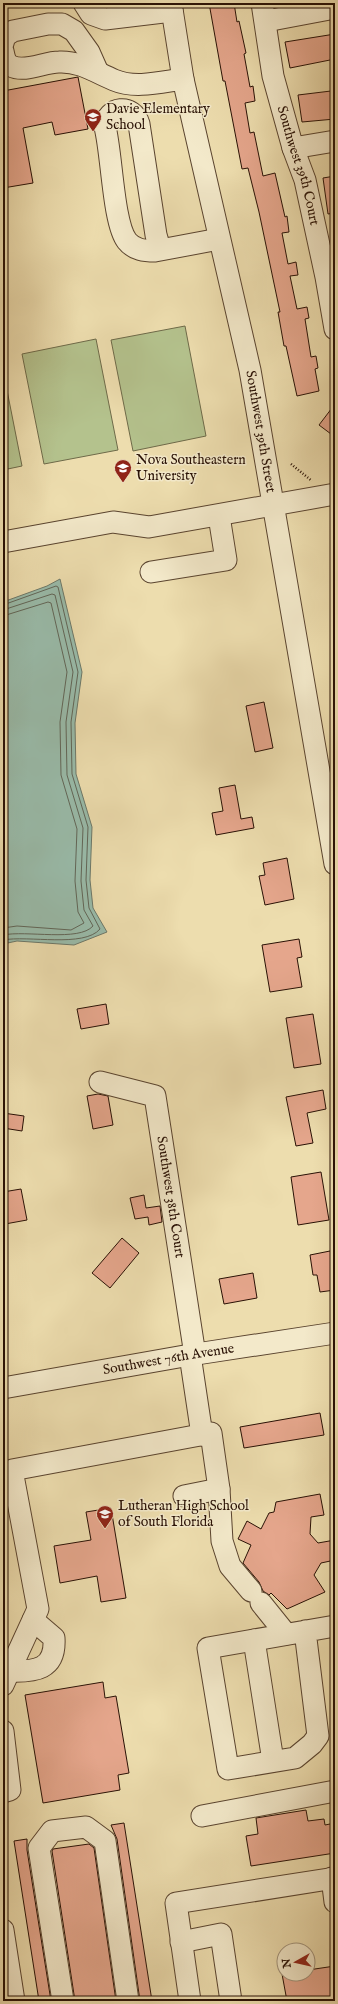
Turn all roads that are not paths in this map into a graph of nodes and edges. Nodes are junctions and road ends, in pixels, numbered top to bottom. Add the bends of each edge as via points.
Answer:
1 (84, 3) edge
2 (172, 7) edge
3 (335, 8) edge
4 (124, 10) edge
5 (264, 12) edge
6 (3, 43) edge
7 (3, 51) edge
8 (97, 70) junction
9 (183, 79) junction
10 (335, 141) edge
11 (293, 148) junction
12 (219, 239) junction
13 (160, 249) junction
14 (331, 276) edge
15 (335, 329) edge
16 (335, 494) edge
17 (273, 505) junction
18 (219, 516) junction
19 (3, 542) edge
20 (151, 572) dead end
21 (335, 864) edge
22 (100, 1082) dead end
23 (335, 1333) edge
24 (192, 1355) junction
25 (3, 1388) edge
26 (202, 1435) junction
27 (219, 1489) junction
28 (184, 1496) dead end
29 (33, 1620) junction
30 (335, 1626) edge
31 (295, 1633) junction
32 (254, 1640) junction
33 (6, 1678) edge
34 (3, 1731) edge
35 (4, 1752) edge
36 (273, 1761) junction
37 (335, 1791) edge
38 (3, 1792) edge
39 (202, 1816) dead end
40 (334, 1878) edge
41 (335, 1902) edge
42 (3, 1930) edge
43 (181, 1942) junction
44 (14, 2001) edge
45 (63, 2001) edge
46 (128, 2001) edge
47 (190, 2001) edge
48 (231, 2001) edge

1 - 4 street via 91,14 106,19
2 - 4 street
2 - 9 street, Southwest 39th Street
3 - 5 street
5 - 11 street, Southwest 39th Court via 273,76
6 - 8 street via 5,36 13,31 62,24 74,31 89,52
7 - 8 street via 4,59 9,66 19,69 59,62
8 - 9 street via 114,80 138,85
9 - 12 street, Southwest 39th Street
10 - 11 street
11 - 14 street, Southwest 39th Court
12 - 13 street
12 - 17 street, Southwest 39th Street via 250,370
13 - 13 street via 138,118 129,110 117,109 108,116 105,127 120,226 128,242 136,248 145,251
14 - 15 street, Southwest 39th Court
16 - 17 street
17 - 18 street
17 - 21 street, Southwest 39th Street
18 - 19 street via 149,527 113,522
18 - 20 street via 226,560
22 - 24 street, Southwest 38th Court via 155,1096
23 - 24 street, Southwest 76th Avenue
24 - 25 street, Southwest 76th Avenue
24 - 26 street
26 - 27 street via 211,1433
26 - 29 street via 12,1470 38,1609
27 - 28 street
27 - 31 street via 222,1541 230,1566 256,1597
29 - 33 street
29 - 33 street via 54,1638 49,1662 43,1668
30 - 31 street
31 - 32 street
31 - 36 street via 318,1736 295,1758
32 - 36 street
32 - 36 street via 208,1648 228,1769
34 - 35 street
35 - 38 street via 10,1790
37 - 39 street
40 - 41 street
40 - 43 street via 176,1904
42 - 44 street
43 - 47 street
43 - 48 street via 221,1934
45 - 46 street via 39,1848 52,1831 86,1827 105,1841

